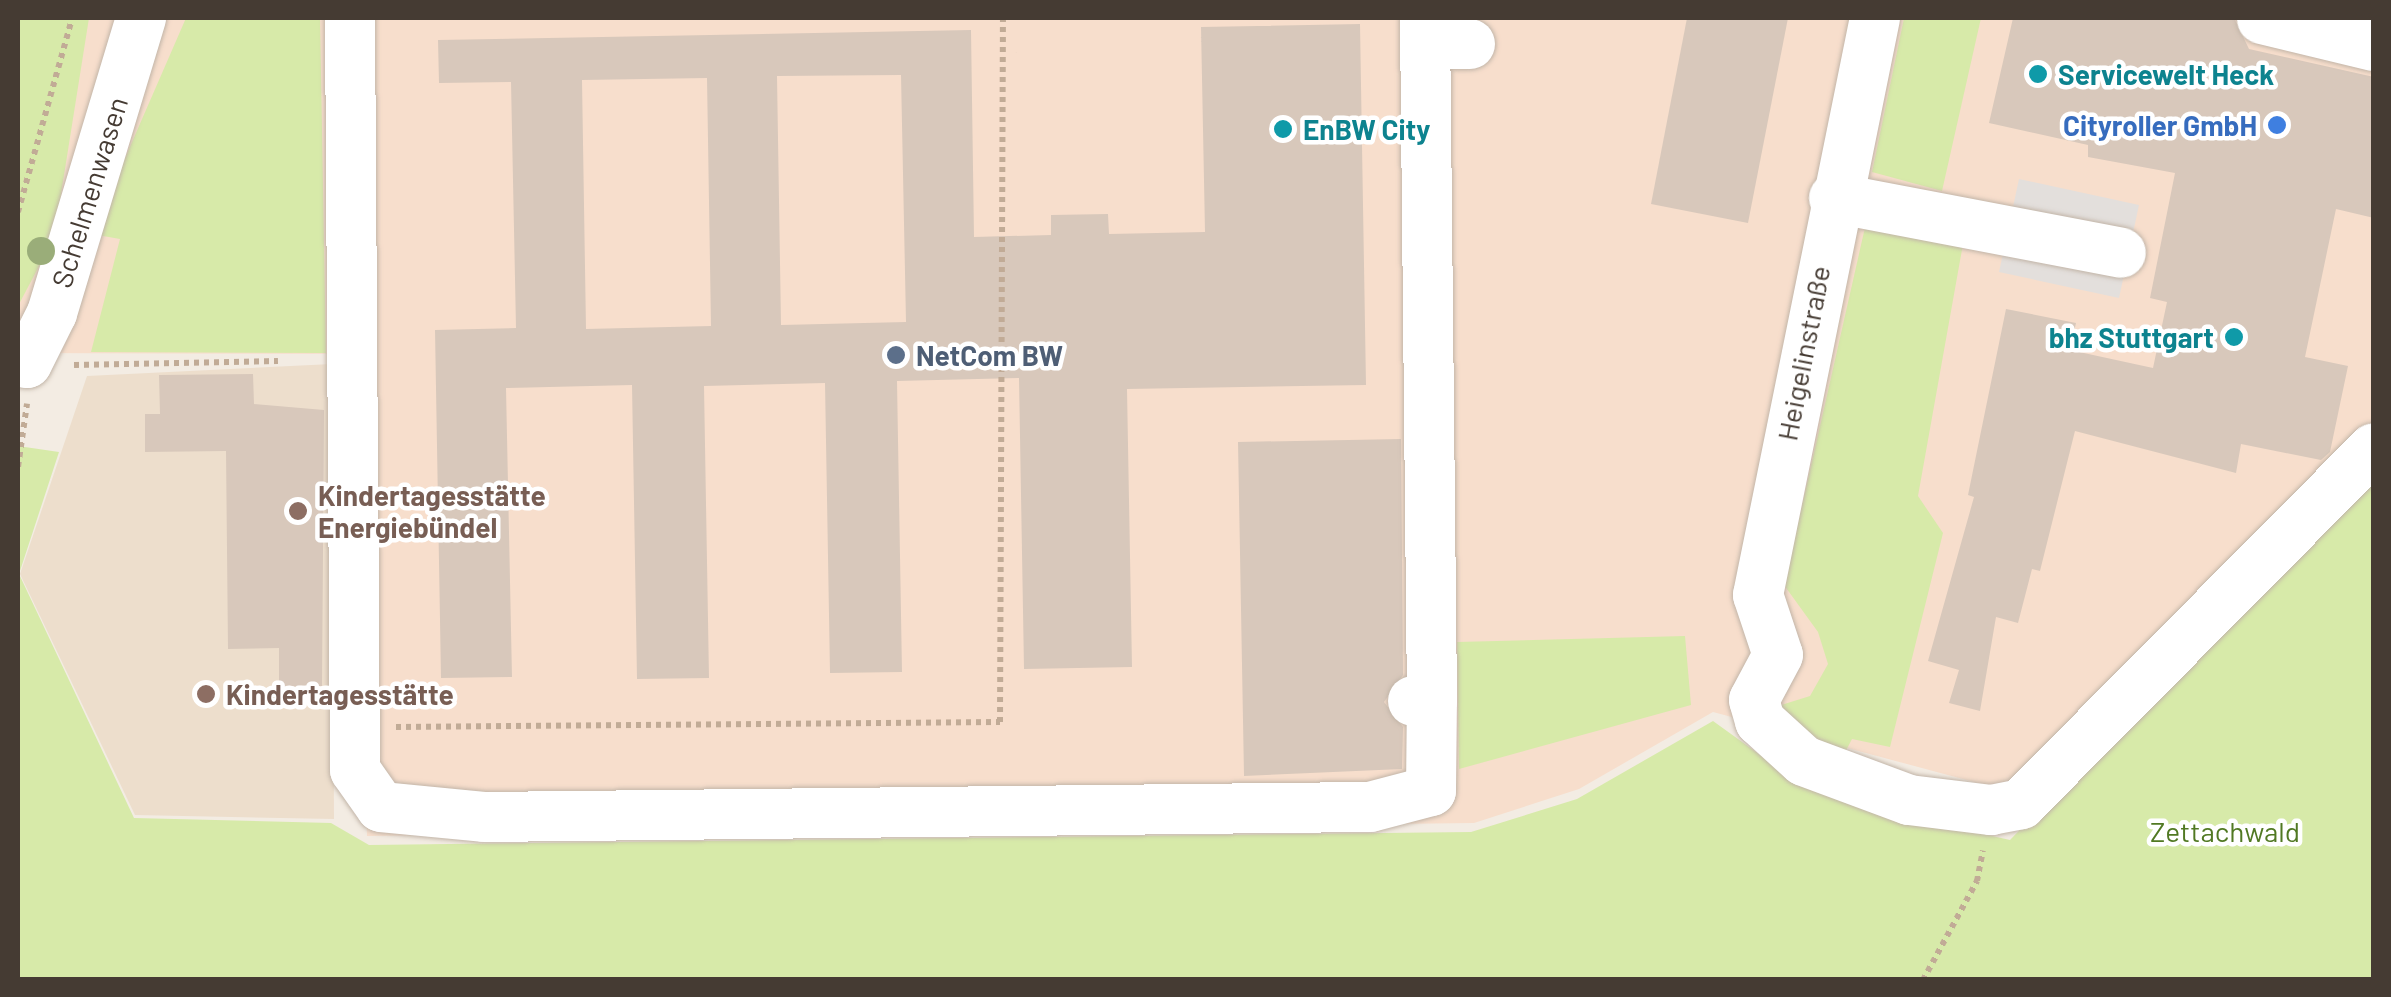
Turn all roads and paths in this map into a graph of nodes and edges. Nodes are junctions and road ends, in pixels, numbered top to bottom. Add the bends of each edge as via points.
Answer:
1 (72, 18) edge
2 (141, 18) edge
3 (350, 18) edge
4 (1003, 18) edge
5 (2262, 18) edge
6 (1864, 28) edge
7 (1440, 35) edge
8 (2374, 46) edge
9 (1834, 198) junction
10 (18, 212) edge
11 (2122, 253) dead end
12 (278, 361) dead end
13 (22, 363) edge
14 (2374, 448) edge
15 (18, 466) edge
16 (354, 728) junction
17 (1991, 810) junction
18 (1923, 980) edge

1 - 10 path
2 - 13 street, Schelmenwasen via 72,253
3 - 16 street
4 - 16 path via 1000,722
5 - 8 street
6 - 9 street, Heigelinstraße
7 - 16 street via 1422,701 1431,791 1370,807 484,817 382,807 355,770
9 - 11 street
9 - 17 street, Heigelinstraße via 1758,596 1778,656 1754,700 1760,721 1804,762 1909,800
12 - 13 path
13 - 15 path
14 - 17 street via 2021,804
17 - 18 path via 1977,881

